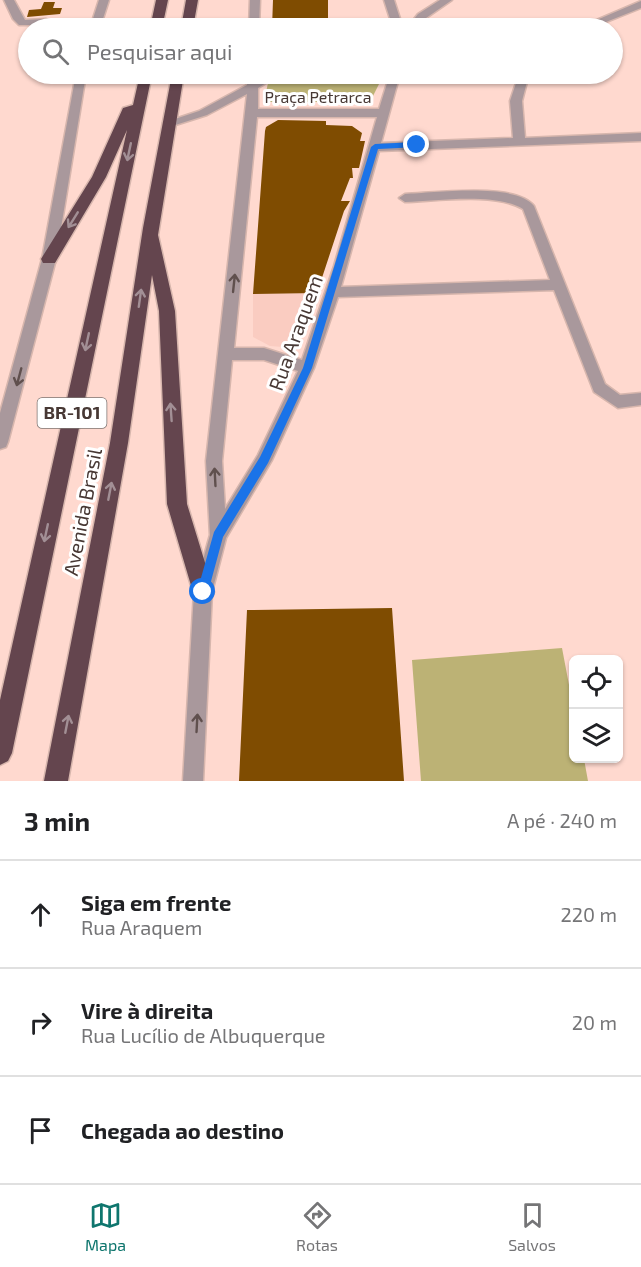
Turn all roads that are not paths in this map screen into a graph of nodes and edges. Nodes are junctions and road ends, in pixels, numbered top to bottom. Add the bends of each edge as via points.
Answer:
1 (9, 0) edge
2 (104, 0) edge
3 (162, 0) edge
4 (192, 0) edge
5 (255, 0) edge
6 (389, 0) edge
7 (447, 0) edge
8 (641, 4) edge
9 (630, 9) junction
10 (641, 16) edge
11 (98, 18) edge
12 (158, 18) edge
13 (189, 18) edge
14 (254, 18) edge
15 (395, 18) edge
16 (420, 18) edge
17 (608, 18) edge
18 (18, 19) edge
19 (79, 84) edge
20 (141, 84) edge
21 (144, 84) edge
22 (176, 84) edge
23 (246, 84) edge
24 (253, 84) edge
25 (393, 84) edge
26 (521, 84) edge
27 (252, 113) junction
28 (384, 113) junction
29 (169, 123) junction
30 (641, 137) edge
31 (519, 141) junction
32 (375, 147) junction
33 (405, 198) dead end
34 (151, 228) junction
35 (49, 259) junction
36 (558, 285) junction
37 (332, 292) junction
38 (226, 354) junction
39 (307, 368) junction
40 (641, 399) edge
41 (0, 442) edge
42 (218, 535) junction
43 (203, 592) junction
44 (0, 753) edge
45 (56, 781) edge
46 (193, 781) edge

1 - 18 street
2 - 11 street
3 - 12 highway
4 - 13 highway
5 - 14 street
6 - 15 street
7 - 16 street
8 - 9 street
9 - 10 street
9 - 17 street
19 - 35 street
20 -> 35 highway via 99,177
21 -> 44 highway, Avenida Brasil / BR-101
22 - 29 highway, Avenida Brasil / BR-101
23 - 29 street, Praça Petrarca via 203,114
24 - 27 street
25 - 28 street, Rua Araquem
26 - 31 street via 516,101
27 - 28 street, Praça Petrarca
38 -> 27 street
28 - 32 street, Rua Araquem
29 - 34 highway, Avenida Brasil / BR-101
30 - 31 street
31 - 32 street
32 - 37 street, Rua Araquem
33 - 36 street via 504,197 523,201
43 -> 34 highway via 177,504 167,310
45 -> 34 highway, Avenida Brasil / BR-101 via 119,444
35 -> 41 street
36 - 37 street
36 - 40 street via 598,388 618,402
37 - 39 street, Rua Araquem
38 - 39 street via 264,354
42 -> 38 street via 214,461
39 - 42 street, Rua Araquem via 264,460
42 - 43 street, Rua Araquem
46 -> 43 street

